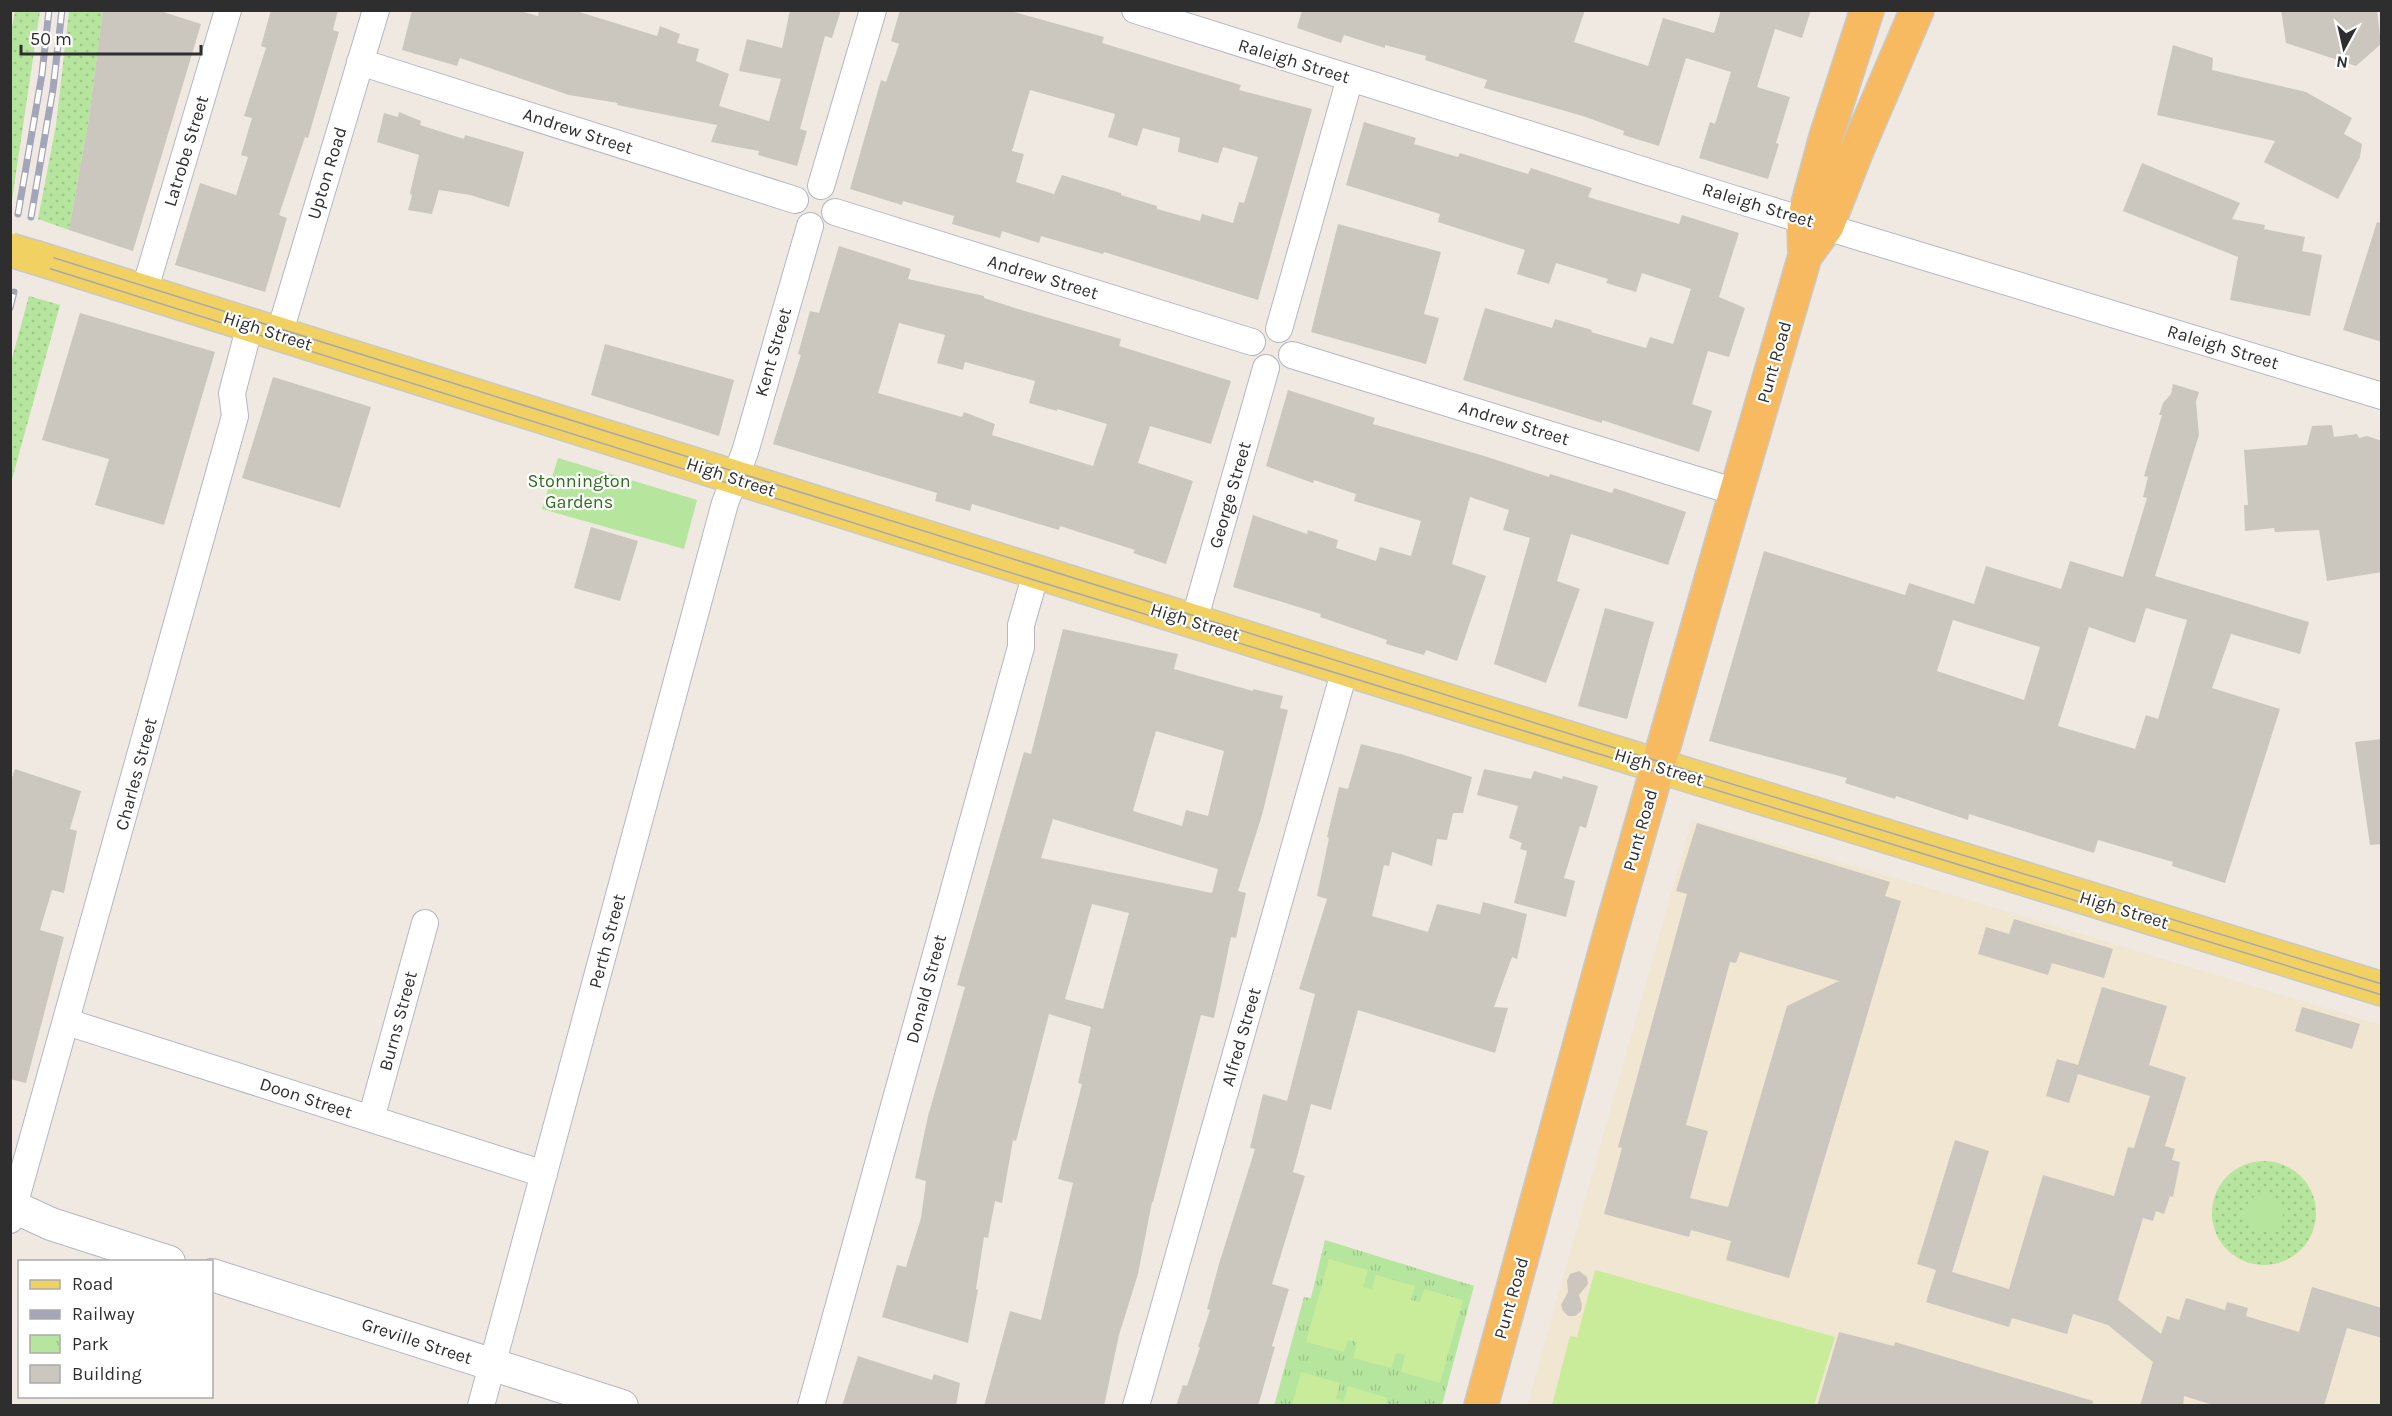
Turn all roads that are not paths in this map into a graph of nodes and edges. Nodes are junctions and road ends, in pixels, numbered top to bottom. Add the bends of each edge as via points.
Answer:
1 (228, 10) edge
2 (376, 10) edge
3 (873, 10) edge
4 (1135, 10) edge
5 (1867, 10) edge
6 (1917, 10) edge
7 (360, 62) junction
8 (1350, 78) junction
9 (821, 186) junction
10 (795, 200) junction
11 (835, 212) junction
12 (1815, 223) junction
13 (810, 226) junction
14 (24, 254) edge
15 (144, 292) junction
16 (1279, 329) junction
17 (265, 330) junction
18 (1252, 342) junction
19 (1292, 355) junction
20 (1266, 368) junction
21 (2382, 396) edge
22 (735, 478) junction
23 (1736, 492) junction
24 (1036, 573) junction
25 (1194, 621) junction
26 (1345, 669) junction
27 (1658, 766) junction
28 (425, 923) dead end
29 (2382, 989) edge
30 (67, 1022) junction
31 (371, 1119) junction
32 (544, 1174) junction
33 (12, 1211) edge
34 (163, 1260) edge
35 (213, 1275) edge
36 (493, 1365) junction
37 (481, 1406) edge
38 (622, 1406) edge
39 (811, 1406) edge
40 (1136, 1406) edge
41 (1481, 1406) edge

1 - 15 street, Latrobe Street
2 - 7 street, Upton Road
3 - 9 street
4 - 8 street, Raleigh Street
5 - 12 highway, Punt Road via 1830,126
6 - 12 highway, Punt Road via 1857,150
7 - 10 street, Andrew Street
7 - 17 street, Upton Road
8 - 12 street, Raleigh Street
8 - 16 street
9 - 10 street via 808,186
9 - 11 street via 835,199
10 - 13 street via 795,213 803,224
11 - 13 street via 825,224
11 - 18 street, Andrew Street
12 - 21 street, Raleigh Street
12 - 23 highway, Punt Road
13 - 22 street, Kent Street
14 - 15 main road, High Street
15 - 17 main road, High Street
16 - 18 street via 1265,328
16 - 19 street via 1289,336
17 - 22 main road, High Street
17 - 30 street, Charles Street via 232,393 235,416
18 - 20 street via 1252,356
19 - 20 street via 1279,368
19 - 23 street, Andrew Street
20 - 25 street, George Street
22 - 24 main road, High Street
22 - 32 street, Perth Street
23 - 27 highway, Punt Road
24 - 25 main road, High Street
24 - 39 street, Donald Street via 1021,625 1021,647
25 - 26 main road, High Street
26 - 27 main road, High Street
26 - 40 street, Alfred Street
27 - 29 main road, High Street
27 - 41 highway, Punt Road
28 - 31 street, Burns Street
30 - 31 street, Doon Street
30 - 33 street, Charles Street
31 - 32 street, Doon Street
32 - 36 street, Perth Street
33 - 34 street
35 - 36 street, Greville Street
36 - 37 street, Perth Street
36 - 38 street, Greville Street

